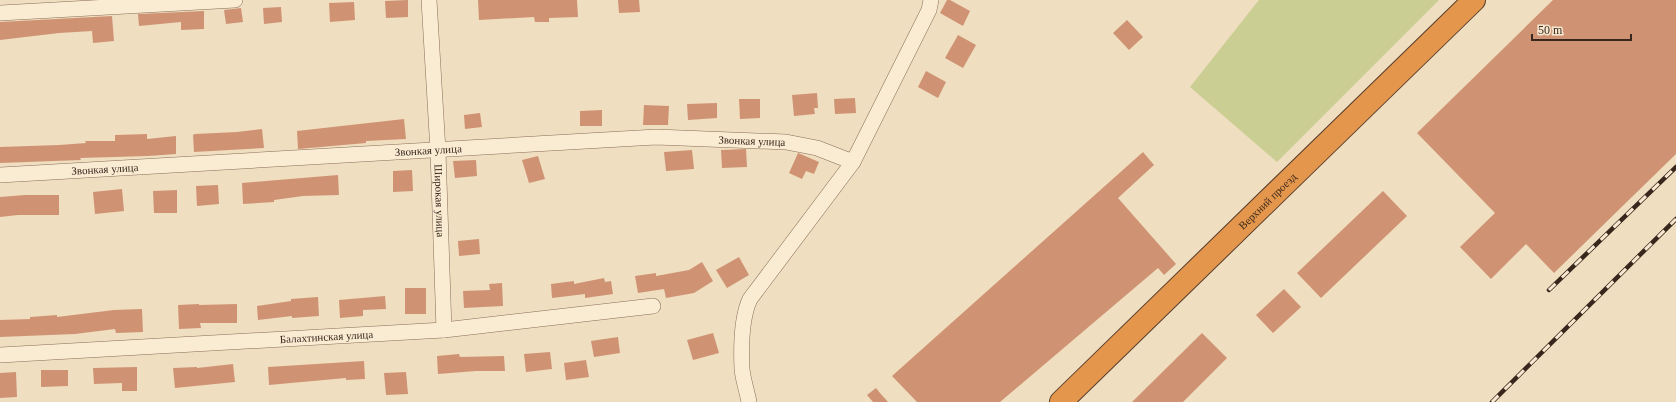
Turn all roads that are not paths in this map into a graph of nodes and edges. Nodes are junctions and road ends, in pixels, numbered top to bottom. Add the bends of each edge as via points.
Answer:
1 (235, 0) edge
2 (429, 0) edge
3 (932, 0) edge
4 (1474, 0) edge
5 (0, 13) edge
6 (438, 151) junction
7 (853, 162) junction
8 (0, 175) edge
9 (652, 306) dead end
10 (444, 330) junction
11 (0, 354) edge
12 (750, 402) edge
13 (1061, 402) edge

1 - 5 street
2 - 6 street, Широкая улица
3 - 7 street
4 - 13 highway, Верхний проезд
6 - 7 street, Звонкая улица via 656,137 786,142 817,148
6 - 8 street, Звонкая улица
6 - 10 street, Широкая улица
7 - 12 street via 750,299 745,310 742,370
9 - 10 street, Балахтинская улица
10 - 11 street, Балахтинская улица

